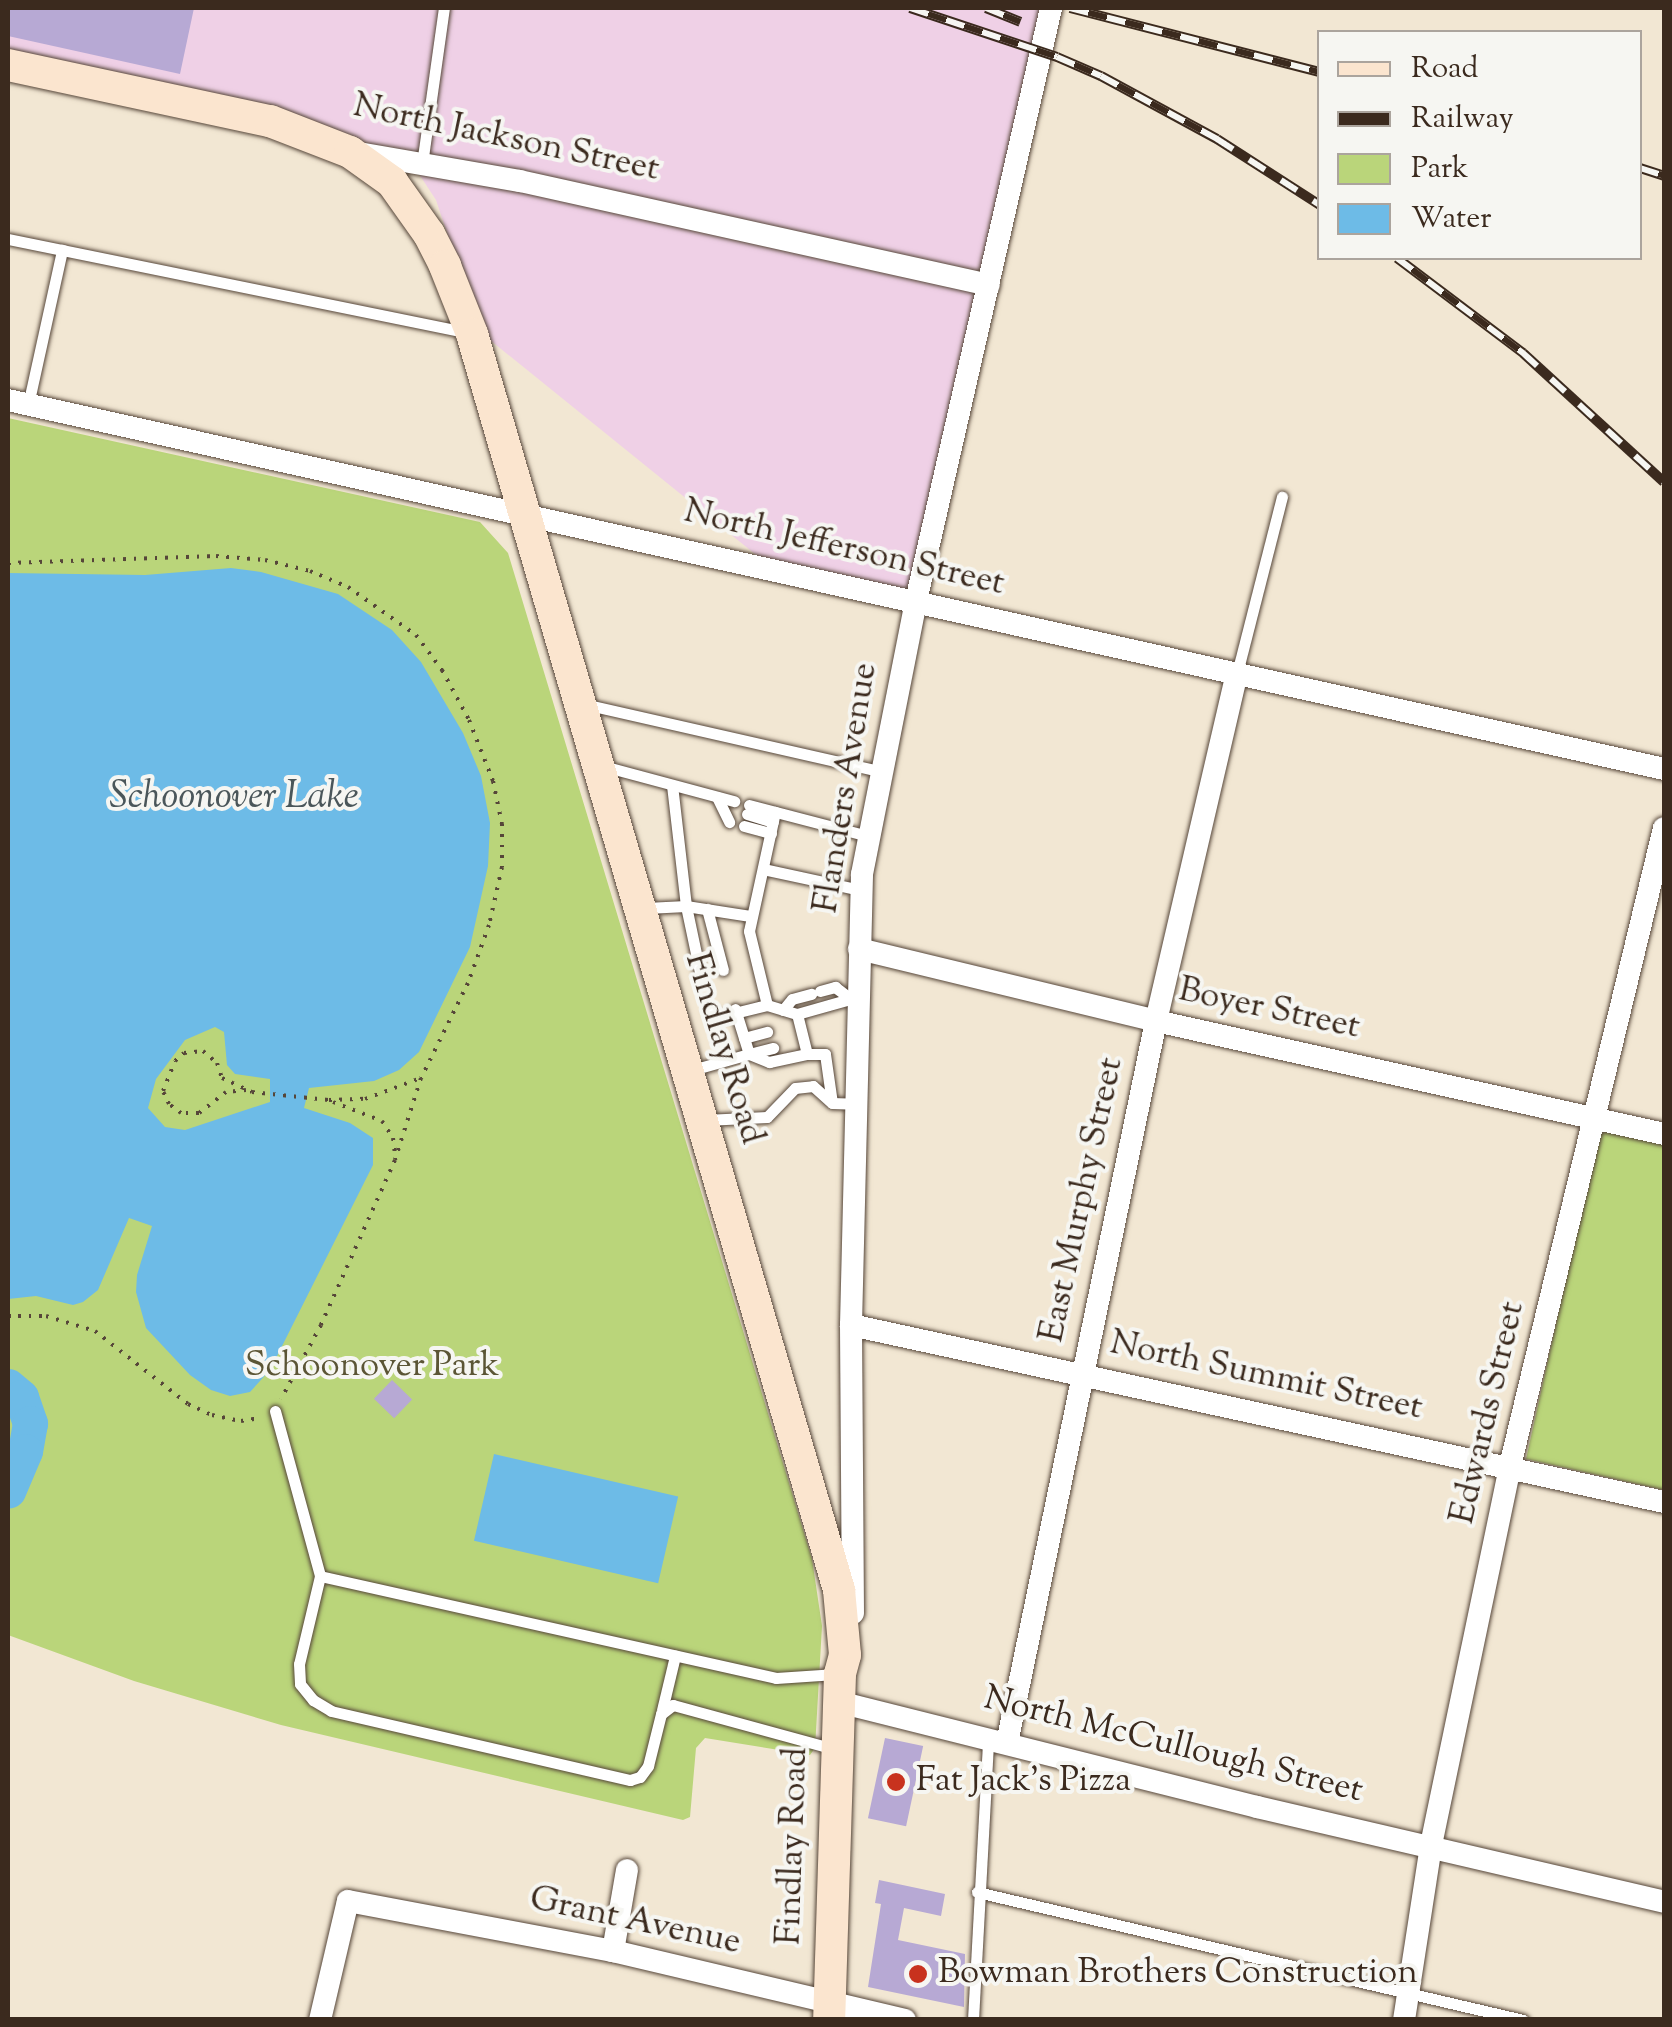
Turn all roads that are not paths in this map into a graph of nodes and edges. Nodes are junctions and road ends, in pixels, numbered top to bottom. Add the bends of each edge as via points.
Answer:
1 (444, 8) edge
2 (1051, 8) edge
3 (8, 66) edge
4 (350, 152) junction
5 (422, 164) junction
6 (8, 239) edge
7 (62, 250) junction
8 (989, 285) junction
9 (472, 334) junction
10 (18, 403) edge
11 (1282, 498) dead end
12 (524, 514) junction
13 (916, 601) junction
14 (1237, 673) junction
15 (580, 703) junction
16 (598, 765) junction
17 (1664, 769) edge
18 (880, 771) junction
19 (672, 785) junction
20 (727, 808) dead end
21 (773, 822) junction
22 (1664, 828) edge
23 (868, 836) junction
24 (762, 870) junction
25 (860, 890) junction
26 (686, 906) junction
27 (639, 908) junction
28 (707, 909) junction
29 (750, 916) junction
30 (859, 950) junction
31 (723, 970) dead end
32 (701, 977) dead end
33 (854, 998) junction
34 (767, 1004) junction
35 (735, 1008) junction
36 (783, 1010) junction
37 (712, 1012) dead end
38 (795, 1021) junction
39 (1156, 1021) junction
40 (767, 1032) dead end
41 (744, 1038) junction
42 (773, 1048) dead end
43 (749, 1054) junction
44 (807, 1054) junction
45 (688, 1070) junction
46 (844, 1103) junction
47 (1596, 1118) junction
48 (704, 1120) junction
49 (1664, 1134) edge
50 (852, 1324) junction
51 (1083, 1373) junction
52 (275, 1411) road end
53 (1510, 1466) junction
54 (1664, 1502) edge
55 (320, 1576) junction
56 (675, 1656) junction
57 (841, 1677) junction
58 (661, 1714) junction
59 (998, 1742) junction
60 (837, 1749) junction
61 (1431, 1845) junction
62 (627, 1870) dead end
63 (977, 1892) junction
64 (1664, 1902) edge
65 (613, 1951) junction
66 (1410, 1992) junction
67 (829, 2010) edge
68 (320, 2020) edge
69 (906, 2020) edge
70 (973, 2020) edge
71 (1404, 2020) edge
72 (1523, 2020) edge

1 - 5 lane
2 - 8 street, Flanders Avenue
3 - 4 main road, North Jackson Street via 270,121
4 - 5 street, North Jackson Street
4 - 9 main road, Findlay Road via 392,182 412,208
5 - 8 street, North Jackson Street
6 - 7 lane
7 - 9 lane
7 - 10 lane
8 - 13 street, Flanders Avenue
9 - 12 main road, Findlay Road
10 - 12 street, North Jefferson Street
11 - 14 lane
12 - 13 street, North Jefferson Street
12 - 15 main road, Findlay Road
13 - 14 street, North Jefferson Street
13 - 18 street, Flanders Avenue
14 - 17 street, North Jefferson Street
14 - 39 street, East Murphy Street
15 - 16 main road, Findlay Road
15 - 18 lane
16 - 19 lane
16 - 27 main road, Findlay Road
18 - 23 street, Flanders Avenue
19 - 20 lane
19 - 26 lane
21 - 21 lane via 747,815
21 - 23 lane
21 - 24 lane
22 - 47 street, Edwards Street
23 - 25 street, Flanders Avenue
24 - 25 lane
24 - 29 lane
25 - 30 street, Flanders Avenue
26 - 27 lane
26 - 28 lane
26 - 32 lane
27 - 45 main road, Findlay Road
28 - 29 lane
28 - 31 lane
29 - 34 lane
30 - 33 street, Flanders Avenue
30 - 39 street, Boyer Street
33 - 36 lane via 835,987 792,999
33 - 38 lane
33 - 46 street, Flanders Avenue
34 - 35 lane
34 - 36 lane
35 - 37 lane via 714,1018
35 - 41 lane
36 - 38 lane
38 - 44 lane
39 - 47 street, Boyer Street
39 - 51 street, East Murphy Street
40 - 41 lane
41 - 43 lane
42 - 43 lane
43 - 44 lane via 769,1062
43 - 45 lane
44 - 46 lane via 825,1054
45 - 48 main road, Findlay Road
46 - 48 lane via 812,1086 795,1088 767,1117
46 - 50 street, Flanders Avenue
47 - 49 street, Boyer Street
47 - 53 street, Edwards Street
48 - 57 main road, Findlay Road via 832,1559
50 - 51 street, North Summit Street
50 - 57 street, Flanders Avenue via 855,1601
51 - 53 street, North Summit Street
51 - 59 street, East Murphy Street
52 - 55 lane
53 - 54 street, North Summit Street
53 - 61 street, Edwards Street
55 - 56 lane
55 - 58 lane via 300,1684 331,1711 630,1780 648,1766
56 - 57 lane via 776,1678
56 - 58 lane
57 - 59 street, North McCullough Street
57 - 60 main road, Findlay Road
58 - 60 lane via 674,1705
59 - 61 street, North McCullough Street
59 - 63 lane
60 - 67 main road, Findlay Road
61 - 64 street, North McCullough Street
61 - 66 street, Edwards Street
62 - 65 street
63 - 66 lane
63 - 70 lane
65 - 67 street, Grant Avenue
65 - 68 street, Grant Avenue via 348,1901
66 - 71 street, Edwards Street
66 - 72 lane
67 - 69 street, Grant Avenue

